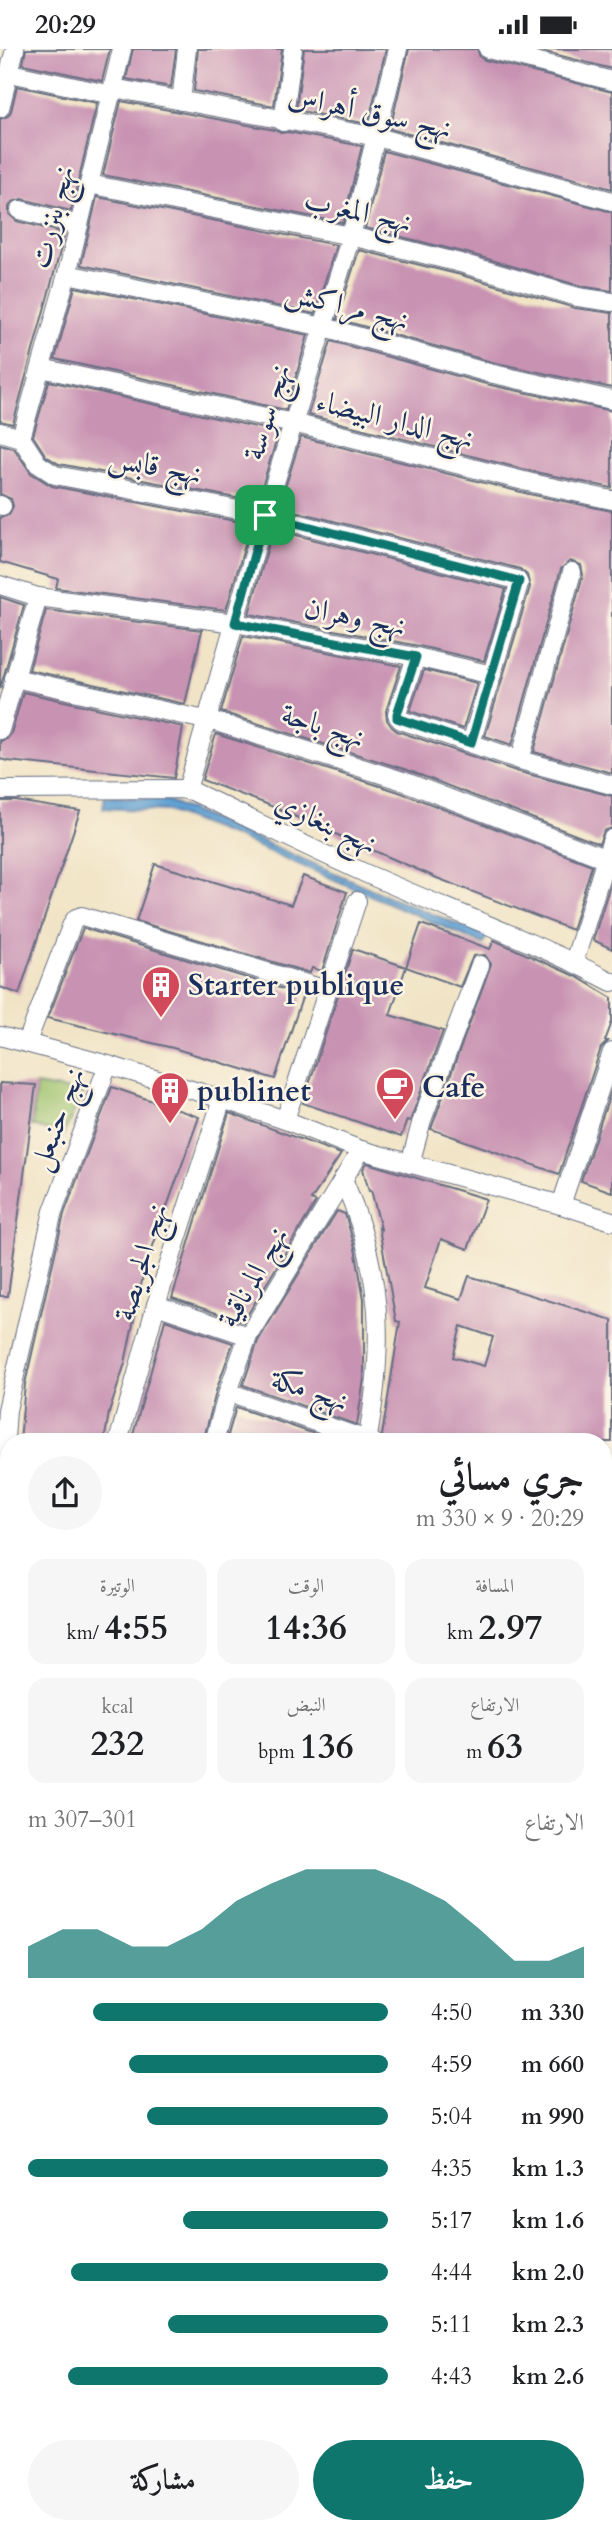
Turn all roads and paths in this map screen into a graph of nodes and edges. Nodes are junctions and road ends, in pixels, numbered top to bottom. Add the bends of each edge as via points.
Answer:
1 (15, 49) edge
2 (122, 49) edge
3 (187, 49) edge
4 (293, 49) edge
5 (398, 49) edge
6 (488, 49) edge
7 (10, 73) junction
8 (612, 81) edge
9 (112, 92) junction
10 (181, 101) junction
11 (0, 108) edge
12 (283, 122) junction
13 (377, 137) junction
14 (89, 184) junction
15 (612, 201) edge
16 (20, 210) dead end
17 (79, 225) junction
18 (351, 236) junction
19 (67, 274) junction
20 (612, 302) edge
21 (324, 327) junction
22 (41, 368) junction
23 (612, 400) edge
24 (293, 423) junction
25 (0, 432) edge
26 (21, 438) junction
27 (612, 500) edge
28 (265, 515) junction
29 (572, 572) dead end
30 (0, 585) edge
31 (38, 597) junction
32 (235, 623) junction
33 (416, 657) junction
34 (492, 675) junction
35 (14, 678) junction
36 (209, 720) junction
37 (0, 730) edge
38 (471, 743) junction
39 (520, 760) junction
40 (612, 785) edge
41 (0, 790) edge
42 (187, 790) junction
43 (612, 839) edge
44 (609, 859) edge
45 (357, 901) dead end
46 (574, 963) junction
47 (480, 965) dead end
48 (612, 982) edge
49 (327, 990) junction
50 (0, 1036) edge
51 (27, 1042) junction
52 (612, 1052) edge
53 (108, 1065) junction
54 (222, 1099) junction
55 (285, 1120) junction
56 (361, 1150) junction
57 (410, 1164) junction
58 (343, 1179) junction
59 (561, 1205) junction
60 (612, 1221) edge
61 (156, 1305) junction
62 (248, 1336) junction
63 (228, 1392) junction
64 (3, 1433) edge
65 (120, 1433) edge
66 (217, 1433) edge
67 (346, 1433) edge
68 (370, 1433) edge

1 - 7 street
2 - 9 street, نهج بنزرت
3 - 10 street
4 - 12 street
5 - 13 street, نهج سوسة
6 - 8 street
7 - 9 street, نهج سوق أهراس
7 - 11 street
9 - 10 street, نهج سوق أهراس
9 - 14 street, نهج بنزرت
10 - 12 street, نهج سوق أهراس
12 - 13 street, نهج سوق أهراس
13 - 15 street, نهج سوق أهراس
13 - 18 street, نهج سوسة
14 - 17 street, نهج بنزرت
14 - 18 street, نهج المغرب
16 - 17 street
17 - 19 street, نهج بنزرت
18 - 20 street, نهج المغرب
18 - 21 street, نهج سوسة
19 - 21 street, نهج مراكش
19 - 22 street, نهج بنزرت
21 - 23 street, نهج مراكش via 489,373
21 - 24 street, نهج سوسة
22 - 24 street, نهج الدار البيضاء
22 - 26 street, نهج بنزرت
24 - 27 street, نهج الدار البيضاء
24 - 28 street, نهج سوسة
25 - 26 street
26 - 28 street, نهج قابس via 38,464 55,475
28 - 32 street, نهج سوسة
28 - 34 street, نهج قابس via 519,581
29 - 39 street
30 - 31 street, نهج وهران
31 - 32 street, نهج وهران
31 - 35 street
32 - 33 street, نهج وهران
32 - 36 street, نهج سوسة
33 - 34 street
33 - 38 street, نهج وهران via 397,718
34 - 38 street
35 - 36 street, نهج باجة
35 - 37 street
36 - 42 street, نهج سوسة
36 - 44 street, نهج باجة via 404,781
38 - 39 street, نهج وهران
39 - 40 street, نهج وهران
41 - 42 street, نهج بنغازي
42 - 46 street, نهج بنغازي
43 - 44 street
44 - 46 street
45 - 49 street
46 - 48 street, نهج بنغازي
47 - 57 street
49 - 51 street via 82,916 72,924
49 - 55 street
50 - 51 street
51 - 53 street
52 - 59 street
53 - 54 street
53 - 64 street, نهج حنبعل via 53,1211
54 - 55 street
54 - 61 street, نهج الجريصة
55 - 56 street
56 - 57 street
56 - 58 street, نهج المرناقية
57 - 59 street
58 - 62 street, نهج المرناقية
58 - 68 street via 370,1256 378,1312
59 - 60 street
61 - 62 street
61 - 65 street, نهج الجريصة
62 - 63 street, نهج المرناقية
63 - 66 street, نهج المرناقية
63 - 67 street, نهج مكة

